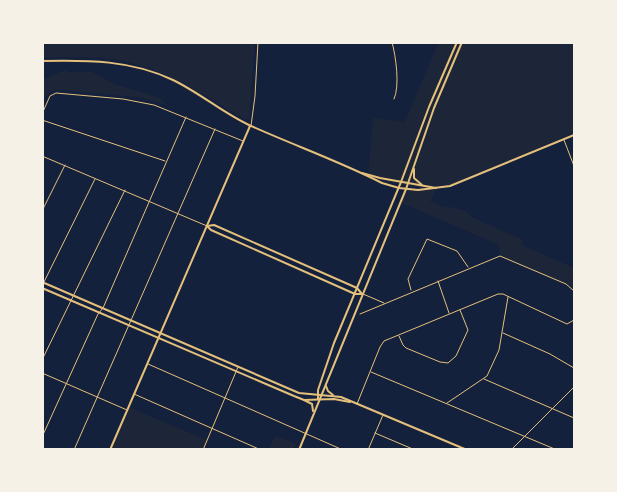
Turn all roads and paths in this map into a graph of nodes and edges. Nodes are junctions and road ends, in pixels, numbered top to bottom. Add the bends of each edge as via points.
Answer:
1 (258, 42) edge
2 (392, 42) edge
3 (457, 42) edge
4 (462, 42) edge
5 (42, 61) edge
6 (394, 99) dead end
7 (42, 114) edge
8 (186, 117) junction
9 (42, 120) edge
10 (251, 126) junction
11 (214, 128) junction
12 (574, 136) edge
13 (563, 140) junction
14 (244, 141) junction
15 (42, 156) edge
16 (166, 162) junction
17 (65, 165) junction
18 (414, 165) junction
19 (574, 166) edge
20 (362, 173) junction
21 (95, 178) junction
22 (401, 182) junction
23 (408, 183) junction
24 (422, 185) junction
25 (399, 188) junction
26 (437, 188) junction
27 (406, 189) junction
28 (125, 190) junction
29 (149, 201) junction
30 (42, 211) edge
31 (178, 213) junction
32 (207, 226) junction
33 (468, 268) junction
34 (438, 281) junction
35 (43, 282) edge
36 (42, 287) edge
37 (357, 288) junction
38 (412, 291) junction
39 (574, 291) edge
40 (355, 294) junction
41 (362, 294) junction
42 (74, 295) junction
43 (508, 296) junction
44 (71, 300) junction
45 (384, 303) junction
46 (103, 308) junction
47 (460, 310) junction
48 (99, 312) junction
49 (360, 314) dead end
50 (449, 314) junction
51 (131, 319) junction
52 (574, 320) edge
53 (129, 324) junction
54 (161, 332) junction
55 (503, 333) junction
56 (399, 335) junction
57 (159, 337) junction
58 (42, 360) edge
59 (147, 364) junction
60 (238, 366) junction
61 (574, 368) edge
62 (236, 371) junction
63 (370, 371) junction
64 (42, 373) edge
65 (484, 379) junction
66 (66, 384) junction
67 (325, 385) junction
68 (574, 387) edge
69 (134, 394) junction
70 (317, 395) junction
71 (322, 395) junction
72 (333, 396) junction
73 (97, 397) junction
74 (225, 398) junction
75 (318, 399) junction
76 (304, 400) junction
77 (353, 402) junction
78 (447, 403) junction
79 (357, 404) junction
80 (552, 409) junction
81 (127, 410) junction
82 (313, 413) junction
83 (383, 415) junction
84 (574, 418) edge
85 (212, 428) junction
86 (306, 433) junction
87 (375, 433) junction
88 (525, 436) junction
89 (42, 437) edge
90 (74, 450) edge
91 (110, 450) edge
92 (203, 450) edge
93 (261, 450) edge
94 (299, 450) edge
95 (343, 450) edge
96 (368, 450) edge
97 (415, 450) edge
98 (467, 450) edge
99 (511, 450) edge
100 (557, 450) edge

1 - 10 street
2 - 6 street via 397,90
3 - 22 street
4 - 18 street
5 - 10 street via 95,60 155,72
7 - 8 street via 50,96 56,93 131,100
8 - 11 street
8 - 16 street
9 - 16 street
10 - 14 street
10 - 20 street
11 - 14 street
11 - 31 street
12 - 13 street
13 - 19 street
13 - 26 street via 450,186
14 - 32 street
15 - 17 street
16 - 29 street
17 - 21 street
17 - 30 street
18 - 23 street
18 - 24 street via 414,178
20 - 22 street
20 - 25 street
21 - 28 street
21 - 35 street
22 - 23 street
22 - 25 street
23 - 24 street
23 - 27 street
24 - 26 street
25 - 27 street
25 - 37 street
26 - 27 street
27 - 41 street
28 - 29 street
28 - 42 street
29 - 31 street
29 - 46 street
31 - 32 street
31 - 51 street
32 - 37 street via 214,224
32 - 40 street
32 - 54 street
33 - 34 street
33 - 38 street via 457,251 427,239 408,279
33 - 39 street via 503,256 566,284
34 - 38 street
34 - 50 street
35 - 36 street
35 - 42 street
36 - 44 street
37 - 40 street
37 - 41 street
38 - 45 street
40 - 41 street
40 - 70 street via 329,355
41 - 45 street
41 - 67 street
42 - 44 street
42 - 46 street
43 - 47 street via 498,294
43 - 52 street via 567,324
43 - 55 street
44 - 48 street
44 - 58 street
45 - 49 street
46 - 48 street
46 - 51 street
47 - 50 street
47 - 56 street via 468,330 456,356 448,363 406,348
48 - 53 street
48 - 66 street
50 - 56 street
51 - 53 street
51 - 54 street
53 - 57 street
53 - 73 street
54 - 57 street
54 - 60 street
55 - 61 street
55 - 65 street via 498,353
56 - 63 street via 382,343
57 - 59 street
57 - 62 street
59 - 69 street
59 - 74 street
60 - 62 street
60 - 70 street via 299,393
62 - 74 street
62 - 76 street
63 - 78 street
63 - 79 street
64 - 66 street
65 - 78 street
65 - 80 street
66 - 73 street
66 - 89 street
67 - 71 street
67 - 72 street
68 - 80 street
69 - 81 street
69 - 85 street
70 - 71 street
70 - 75 street
71 - 72 street
71 - 75 street
72 - 77 street
73 - 81 street
73 - 90 street
74 - 85 street
74 - 86 street
75 - 76 street
75 - 77 street
75 - 82 street
76 - 82 street via 312,404
77 - 79 street
78 - 88 street
79 - 83 street
80 - 84 street
80 - 88 street
81 - 91 street
82 - 86 street
83 - 87 street
83 - 98 street
85 - 92 street
85 - 93 street
86 - 94 street
86 - 95 street
87 - 96 street
87 - 97 street
88 - 99 street
88 - 100 street

